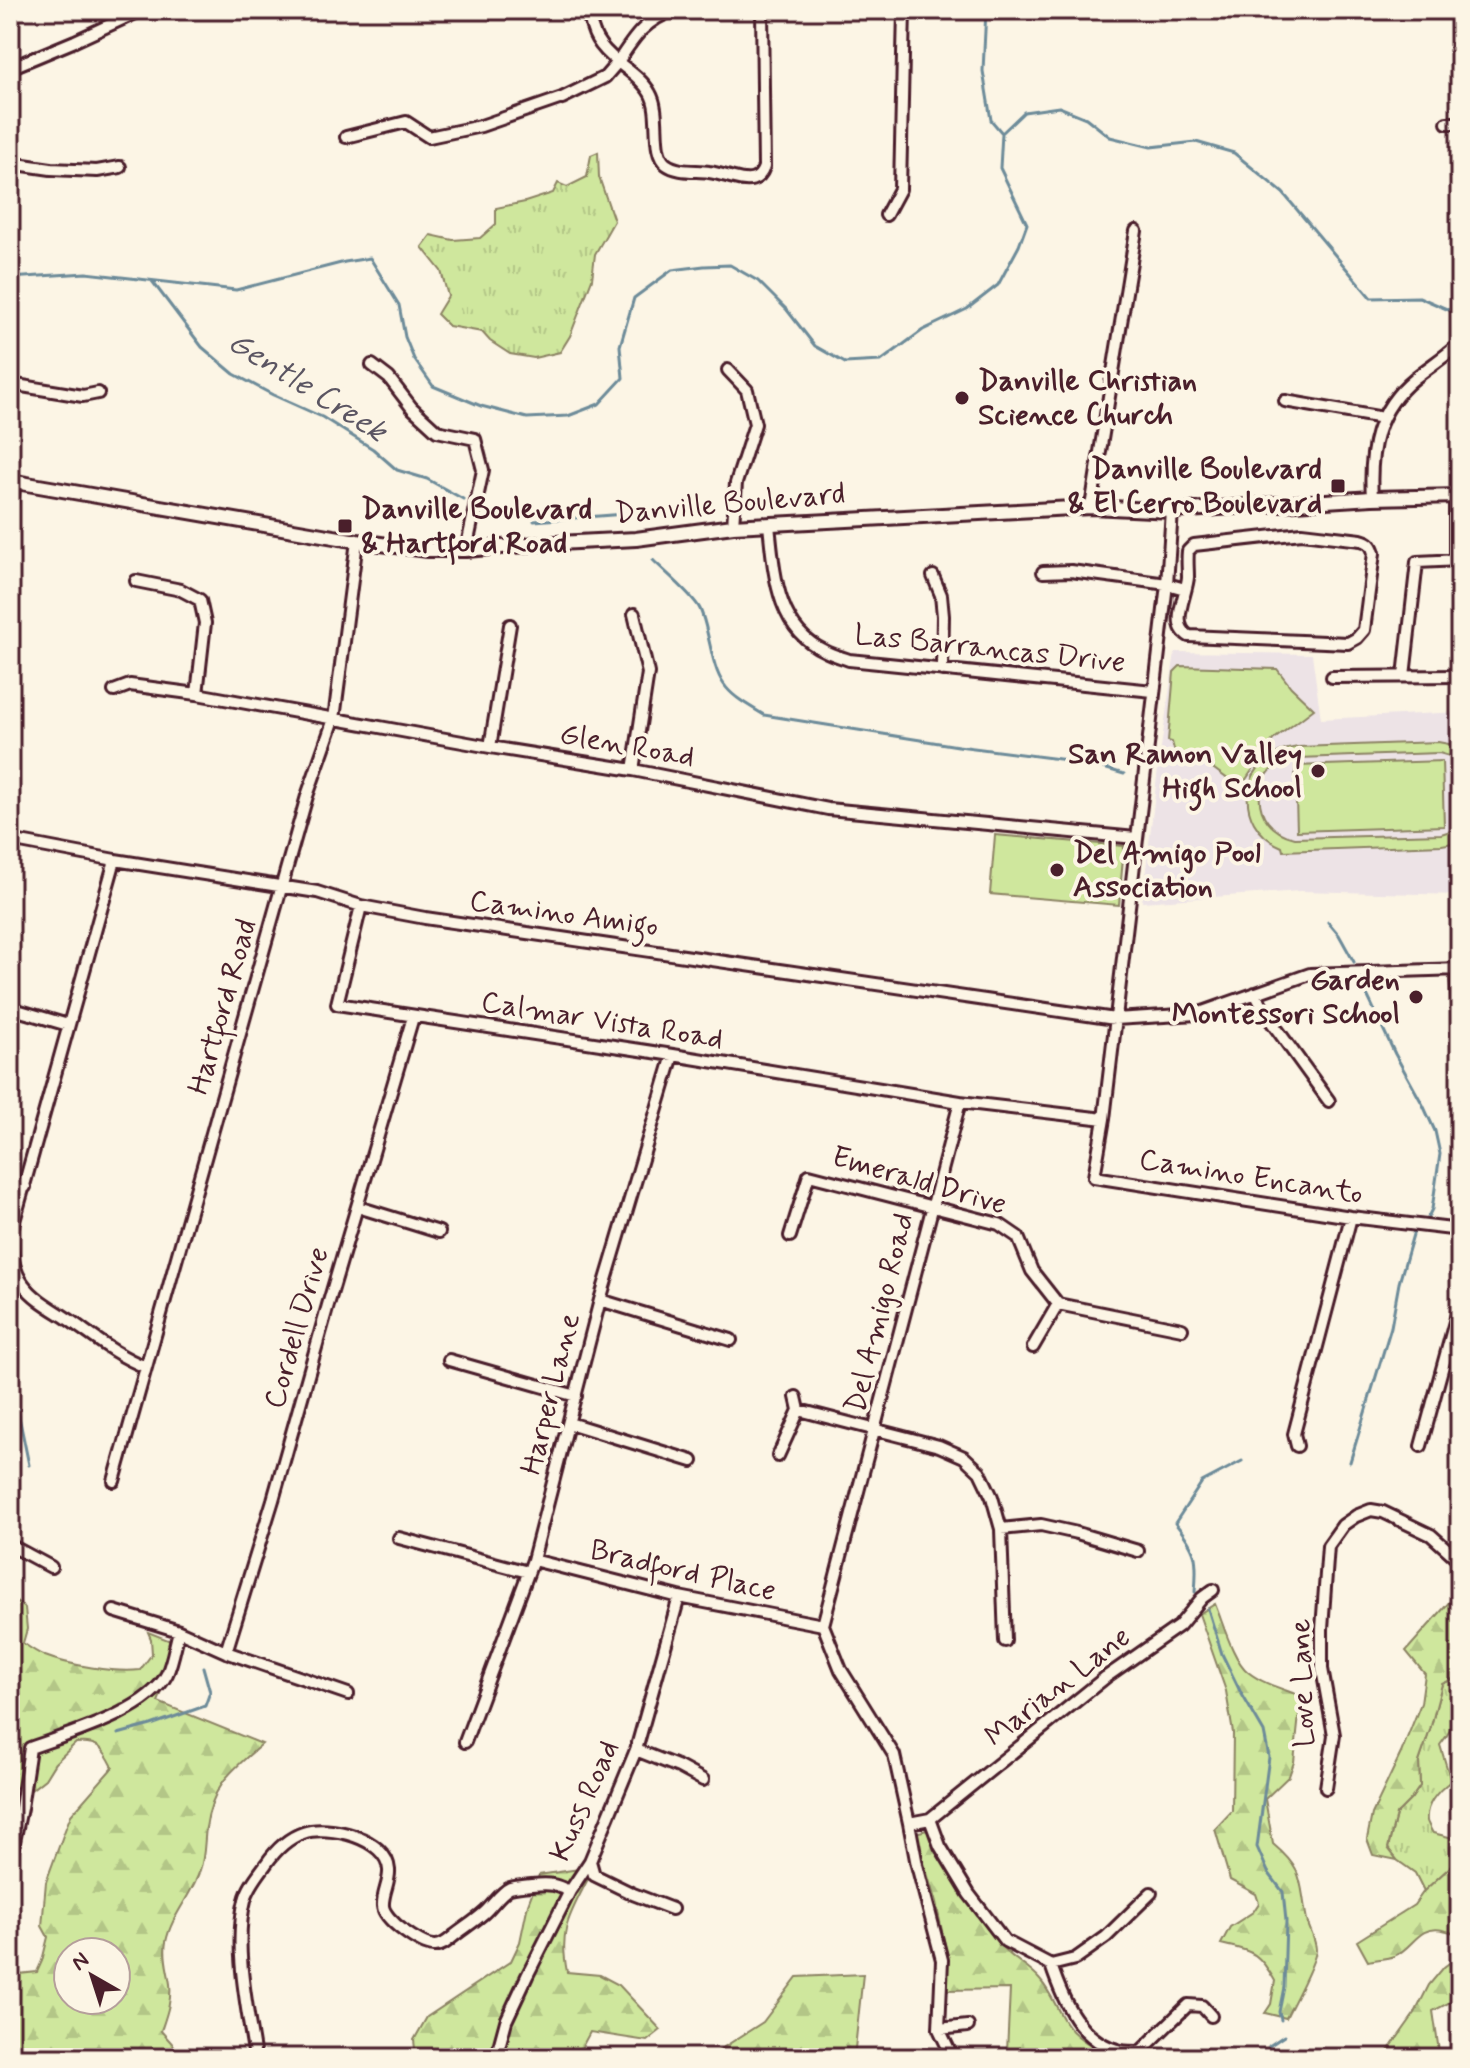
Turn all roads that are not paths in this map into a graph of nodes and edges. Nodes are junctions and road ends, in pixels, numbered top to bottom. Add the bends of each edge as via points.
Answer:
1 (142, 10) edge
2 (588, 10) edge
3 (675, 10) edge
4 (762, 10) edge
5 (904, 10) edge
6 (618, 62) junction
7 (10, 68) edge
8 (1447, 123) dead end
9 (1460, 123) edge
10 (346, 137) dead end
11 (10, 163) edge
12 (120, 167) dead end
13 (886, 215) dead end
14 (1136, 231) dead end
15 (1460, 343) edge
16 (372, 365) dead end
17 (728, 370) dead end
18 (10, 384) edge
19 (98, 393) dead end
20 (1285, 401) dead end
21 (1383, 418) junction
22 (12, 481) edge
23 (1457, 496) edge
24 (1372, 498) junction
25 (1091, 507) junction
26 (10, 511) edge
27 (1172, 511) junction
28 (769, 525) junction
29 (733, 526) junction
30 (357, 541) junction
31 (466, 550) junction
32 (1458, 560) edge
33 (1043, 572) dead end
34 (933, 576) dead end
35 (136, 581) dead end
36 (1167, 584) junction
37 (1185, 589) junction
38 (634, 614) dead end
39 (510, 625) dead end
40 (942, 670) junction
41 (1404, 676) junction
42 (1460, 676) edge
43 (1332, 677) dead end
44 (114, 691) dead end
45 (1153, 691) junction
46 (197, 694) junction
47 (334, 719) junction
48 (490, 747) junction
49 (633, 770) junction
50 (1136, 838) junction
51 (10, 840) edge
52 (115, 860) junction
53 (282, 886) junction
54 (361, 906) junction
55 (1458, 970) edge
56 (1255, 993) junction
57 (10, 1008) edge
58 (413, 1017) junction
59 (1115, 1019) junction
60 (68, 1025) junction
61 (1460, 1046) edge
62 (673, 1055) junction
63 (1329, 1101) dead end
64 (960, 1102) junction
65 (1104, 1119) junction
66 (10, 1182) edge
67 (25, 1187) junction
68 (932, 1206) junction
69 (358, 1207) junction
70 (1351, 1217) junction
71 (1460, 1230) edge
72 (439, 1232) dead end
73 (790, 1236) dead end
74 (600, 1300) junction
75 (1460, 1303) edge
76 (1058, 1304) junction
77 (1182, 1329) dead end
78 (731, 1340) dead end
79 (1033, 1347) dead end
80 (449, 1360) dead end
81 (146, 1367) junction
82 (576, 1396) junction
83 (796, 1397) dead end
84 (799, 1410) junction
85 (569, 1423) junction
86 (874, 1430) junction
87 (1297, 1446) dead end
88 (1421, 1446) dead end
89 (778, 1456) dead end
90 (692, 1461) dead end
91 (114, 1481) dead end
92 (1001, 1529) junction
93 (399, 1538) dead end
94 (10, 1545) edge
95 (1138, 1551) dead end
96 (533, 1560) junction
97 (1460, 1561) edge
98 (51, 1567) dead end
99 (528, 1572) junction
100 (1213, 1590) dead end
101 (679, 1597) junction
102 (114, 1611) dead end
103 (823, 1625) junction
104 (179, 1631) junction
105 (1005, 1641) dead end
106 (226, 1652) junction
107 (348, 1694) dead end
108 (465, 1742) dead end
109 (636, 1750) junction
110 (703, 1780) dead end
111 (1326, 1788) dead end
112 (930, 1819) junction
113 (909, 1823) junction
114 (10, 1861) edge
115 (590, 1861) junction
116 (570, 1891) junction
117 (1151, 1893) dead end
118 (672, 1909) dead end
119 (1051, 1965) junction
120 (1211, 2016) dead end
121 (968, 2026) dead end
122 (939, 2029) junction
123 (255, 2058) edge
124 (496, 2058) edge
125 (953, 2058) edge

1 - 7 street
2 - 6 street via 591,30
3 - 6 street via 642,28
4 - 6 street via 764,167 754,180 665,164 658,153 651,94
5 - 13 street via 900,189
6 - 10 street via 605,77 562,98 481,126 429,137 406,122
8 - 9 street
11 - 12 street via 66,170
14 - 25 street
15 - 21 street via 1402,390
16 - 31 street via 437,431 475,439 483,470
17 - 29 street via 747,390 755,424 736,483
18 - 19 street via 83,396
20 - 21 street
21 - 24 street via 1372,447
22 - 26 street
22 - 30 main road, Danville Boulevard
23 - 24 main road, Danville Boulevard
23 - 32 street
24 - 27 main road, Danville Boulevard
25 - 27 main road, Danville Boulevard
25 - 28 main road, Danville Boulevard
27 - 36 street
28 - 29 main road, Danville Boulevard
28 - 40 street, Las Barrancas Drive via 782,603 807,639 849,660
29 - 31 main road, Danville Boulevard via 636,539
30 - 31 main road, Danville Boulevard
30 - 47 street, Hartford Road
32 - 41 street via 1417,562
33 - 36 street
34 - 40 street via 941,595
35 - 46 street via 181,590 200,600 205,623
36 - 37 street
36 - 45 street
37 - 37 street via 1188,551 1203,542 1302,533 1361,540 1373,547 1364,630 1348,643 1189,636 1180,625
38 - 49 street via 648,673
39 - 48 street
40 - 45 street, Las Barrancas Drive
41 - 42 street
41 - 43 street
44 - 46 street, Glen Road via 130,685
45 - 50 street
46 - 47 street, Glen Road
47 - 48 street, Glen Road
47 - 53 street, Hartford Road
48 - 49 street, Glen Road
49 - 50 street, Glen Road via 828,809
50 - 59 street
51 - 52 street, Camino Amigo
52 - 53 street, Camino Amigo
52 - 60 street
53 - 54 street, Camino Amigo
53 - 81 street, Hartford Road
54 - 58 street, Calmar Vista Road via 337,1004
54 - 59 street, Camino Amigo
55 - 56 street, Camino Amigo via 1310,974
55 - 61 street
56 - 59 street, Camino Amigo via 1197,1014
56 - 63 street
57 - 60 street
58 - 62 street, Calmar Vista Road
58 - 69 street, Cordell Drive
59 - 65 street
60 - 67 street
62 - 64 street, Calmar Vista Road
62 - 74 street, Harper Lane
64 - 65 street
64 - 68 street, Del Amigo Road
65 - 70 street, Camino Encanto via 1094,1177
66 - 67 street
67 - 81 street via 11,1232 15,1268 24,1285 128,1360
68 - 73 street, Emerald Drive via 809,1175
68 - 76 street, Emerald Drive via 999,1224 1018,1237 1032,1271
68 - 86 street, Del Amigo Road
69 - 72 street
69 - 106 street, Cordell Drive
70 - 71 street, Camino Encanto
70 - 87 street via 1294,1434
74 - 78 street
74 - 82 street, Harper Lane
75 - 88 street
76 - 77 street
76 - 79 street
80 - 82 street
81 - 91 street, Hartford Road
82 - 85 street, Harper Lane
83 - 84 street
84 - 86 street
84 - 89 street
85 - 90 street
85 - 96 street, Harper Lane
86 - 92 street via 964,1457 980,1472
86 - 103 street, Del Amigo Road
92 - 95 street via 1041,1525
92 - 105 street
93 - 99 street
94 - 98 street
96 - 99 street, Harper Lane
96 - 101 street, Bradford Place
97 - 111 street, Love Lane via 1431,1535 1371,1510 1343,1525 1328,1546 1322,1669 1334,1735
99 - 108 street, Harper Lane
100 - 112 street, Marian Lane via 1179,1626 1106,1677
101 - 103 street, Bradford Place
101 - 109 street, Kuss Road
102 - 104 street
103 - 113 street via 841,1670 894,1755
104 - 106 street
104 - 114 street via 166,1675 148,1695 110,1720 30,1748
106 - 107 street
109 - 110 street
109 - 115 street, Kuss Road
112 - 113 street
112 - 119 street via 969,1894 1005,1941
113 - 122 street via 942,1960
115 - 116 street, Kuss Road
115 - 118 street via 594,1875
116 - 123 street, Kuss Road via 551,1884 508,1889 443,1944 431,1946 397,1927 383,1907 390,1869 379,1849 328,1830 302,1833 270,1858 245,1898 241,1947
116 - 124 street via 506,2021
117 - 119 street via 1106,1937 1075,1959
119 - 120 street via 1062,1999 1078,2023 1094,2039 1120,2051 1140,2052 1188,2005 1202,2006
121 - 122 street
122 - 125 street

